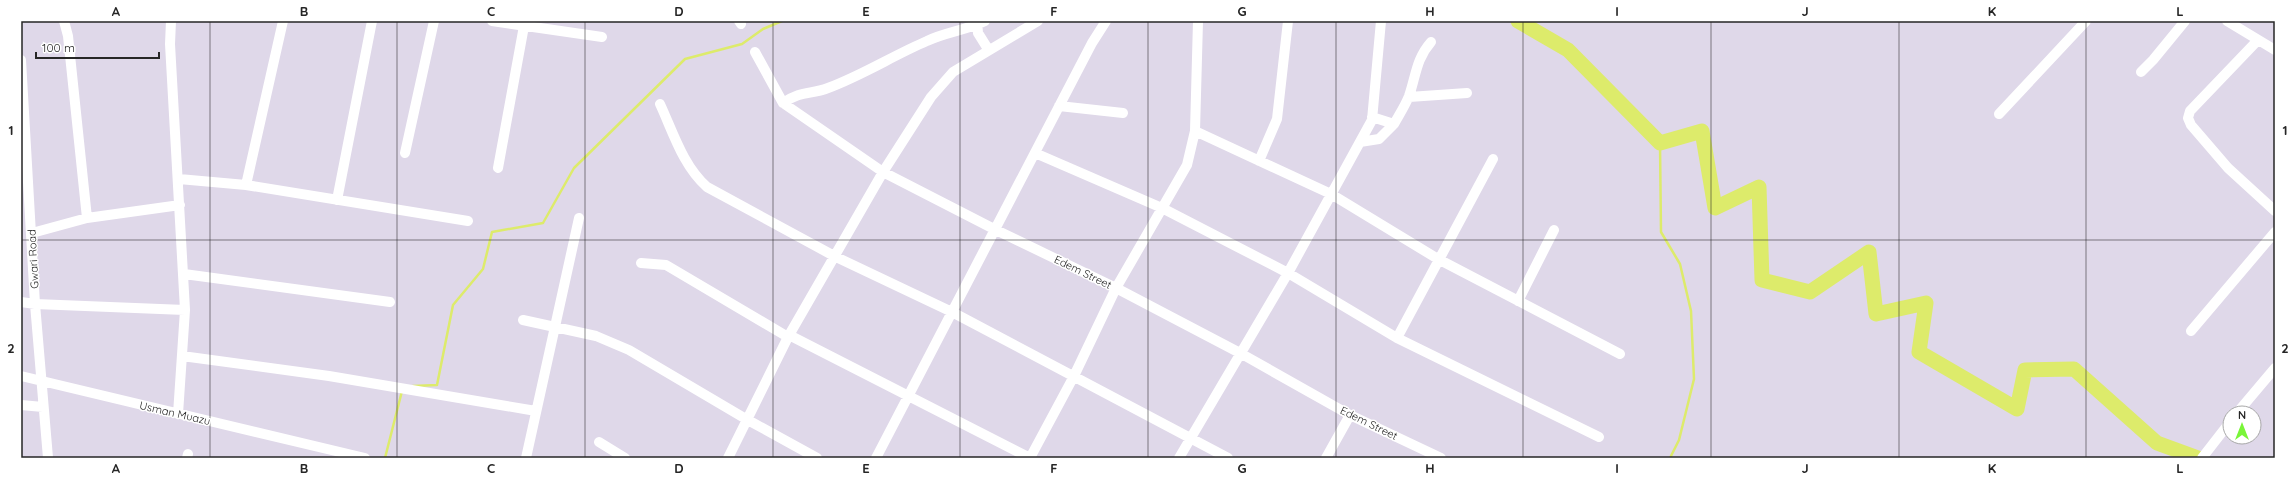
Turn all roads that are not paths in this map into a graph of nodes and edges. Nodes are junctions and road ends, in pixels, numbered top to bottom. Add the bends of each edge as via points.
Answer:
1 (64, 21) edge
2 (171, 21) edge
3 (283, 21) edge
4 (372, 21) edge
5 (434, 21) edge
6 (492, 21) edge
7 (1038, 21) edge
8 (1106, 21) edge
9 (1198, 21) edge
10 (1288, 21) edge
11 (1381, 21) edge
12 (2086, 21) edge
13 (2185, 21) edge
14 (2227, 21) edge
15 (980, 22) edge
16 (524, 26) junction
17 (602, 37) dead end
18 (2258, 40) junction
19 (1431, 42) dead end
20 (988, 49) junction
21 (2275, 50) edge
22 (755, 52) dead end
23 (21, 60) edge
24 (2140, 72) dead end
25 (1467, 93) dead end
26 (1409, 97) junction
27 (783, 103) junction
28 (660, 104) dead end
29 (1059, 106) junction
30 (1123, 113) dead end
31 (1998, 114) dead end
32 (1372, 117) junction
33 (1394, 124) junction
34 (1195, 131) junction
35 (1360, 142) junction
36 (405, 153) dead end
37 (1035, 153) junction
38 (1493, 159) dead end
39 (1259, 161) junction
40 (498, 168) dead end
41 (883, 172) junction
42 (179, 179) junction
43 (246, 185) junction
44 (25, 186) edge
45 (1331, 194) junction
46 (337, 200) junction
47 (180, 205) junction
48 (1162, 208) junction
49 (2275, 211) edge
50 (87, 218) junction
51 (579, 218) dead end
52 (468, 221) dead end
53 (996, 230) junction
54 (1554, 230) dead end
55 (2275, 232) edge
56 (32, 233) junction
57 (836, 257) junction
58 (1438, 259) junction
59 (641, 263) dead end
60 (184, 274) junction
61 (1288, 274) junction
62 (1116, 288) junction
63 (1518, 301) junction
64 (21, 302) edge
65 (390, 302) dead end
66 (35, 304) junction
67 (186, 310) junction
68 (952, 312) junction
69 (523, 320) dead end
70 (555, 327) junction
71 (2191, 331) dead end
72 (789, 336) junction
73 (1397, 338) junction
74 (1240, 353) junction
75 (1620, 354) dead end
76 (182, 356) junction
77 (2275, 368) edge
78 (21, 376) edge
79 (1074, 376) junction
80 (41, 381) junction
81 (908, 397) junction
82 (21, 405) edge
83 (2244, 405) edge
84 (43, 407) junction
85 (536, 411) junction
86 (178, 414) junction
87 (1350, 415) junction
88 (746, 419) junction
89 (2222, 432) edge
90 (1190, 438) junction
91 (1599, 438) dead end
92 (600, 442) dead end
93 (2202, 457) edge
94 (48, 458) edge
95 (365, 458) edge
96 (526, 458) edge
97 (624, 458) edge
98 (728, 458) edge
99 (817, 458) edge
100 (876, 458) edge
101 (1030, 458) edge
102 (1179, 458) edge
103 (1228, 458) edge
104 (1326, 458) edge
105 (1440, 458) edge

1 - 50 street via 68,36
2 - 42 street via 170,44
3 - 43 street
4 - 46 street
5 - 36 street
6 - 16 street
7 - 20 street
8 - 29 street
9 - 34 street
10 - 39 street via 1277,119
11 - 32 street
12 - 31 street
13 - 24 street
14 - 18 street
15 - 20 street via 978,33
15 - 27 street via 928,40 883,64 834,85 795,95
16 - 17 street
16 - 40 street
18 - 21 street
18 - 49 street via 2190,111 2188,118 2191,125 2228,168
19 - 26 street via 1422,52 1415,69
20 - 41 street via 953,72 931,97
22 - 27 street, Edem Street
23 - 44 street, Gwari Road
25 - 26 street
26 - 33 street
27 - 41 street, Edem Street
28 - 57 street via 689,167 707,187
29 - 30 street
29 - 37 street
32 - 33 street
32 - 35 street
33 - 35 street via 1379,139
34 - 39 street
34 - 48 street via 1187,165
35 - 45 street
37 - 48 street
37 - 53 street
38 - 58 street
39 - 45 street
41 - 53 street, Edem Street
41 - 57 street
42 - 43 street
42 - 47 street
43 - 46 street
44 - 56 street, Gwari Road
45 - 58 street
45 - 61 street
46 - 52 street
47 - 50 street
47 - 60 street
48 - 61 street
48 - 62 street
50 - 56 street
51 - 70 street
53 - 62 street, Edem Street
53 - 68 street
54 - 63 street
55 - 71 street
56 - 66 street, Gwari Road
57 - 68 street
57 - 72 street
58 - 63 street
58 - 73 street
59 - 72 street via 666,265
60 - 65 street
60 - 67 street
61 - 73 street
61 - 74 street
62 - 74 street, Edem Street
62 - 79 street
63 - 75 street
64 - 66 street
66 - 67 street
66 - 80 street, Gwari Road
67 - 76 street
68 - 79 street
68 - 81 street
69 - 70 street
70 - 85 street
70 - 88 street via 596,336 629,350
72 - 81 street
72 - 88 street
73 - 91 street
74 - 87 street, Edem Street
74 - 90 street
76 - 85 street via 329,376
76 - 86 street
77 - 83 street
78 - 80 street, Usman Muazu
79 - 90 street
79 - 101 street
80 - 84 street, Gwari Road
80 - 86 street, Usman Muazu
81 - 100 street
81 - 101 street
82 - 84 street
84 - 94 street, Gwari Road
85 - 96 street
86 - 95 street, Usman Muazu
87 - 104 street
87 - 105 street, Edem Street
88 - 98 street
88 - 99 street
89 - 93 street
90 - 102 street
90 - 103 street
92 - 97 street

